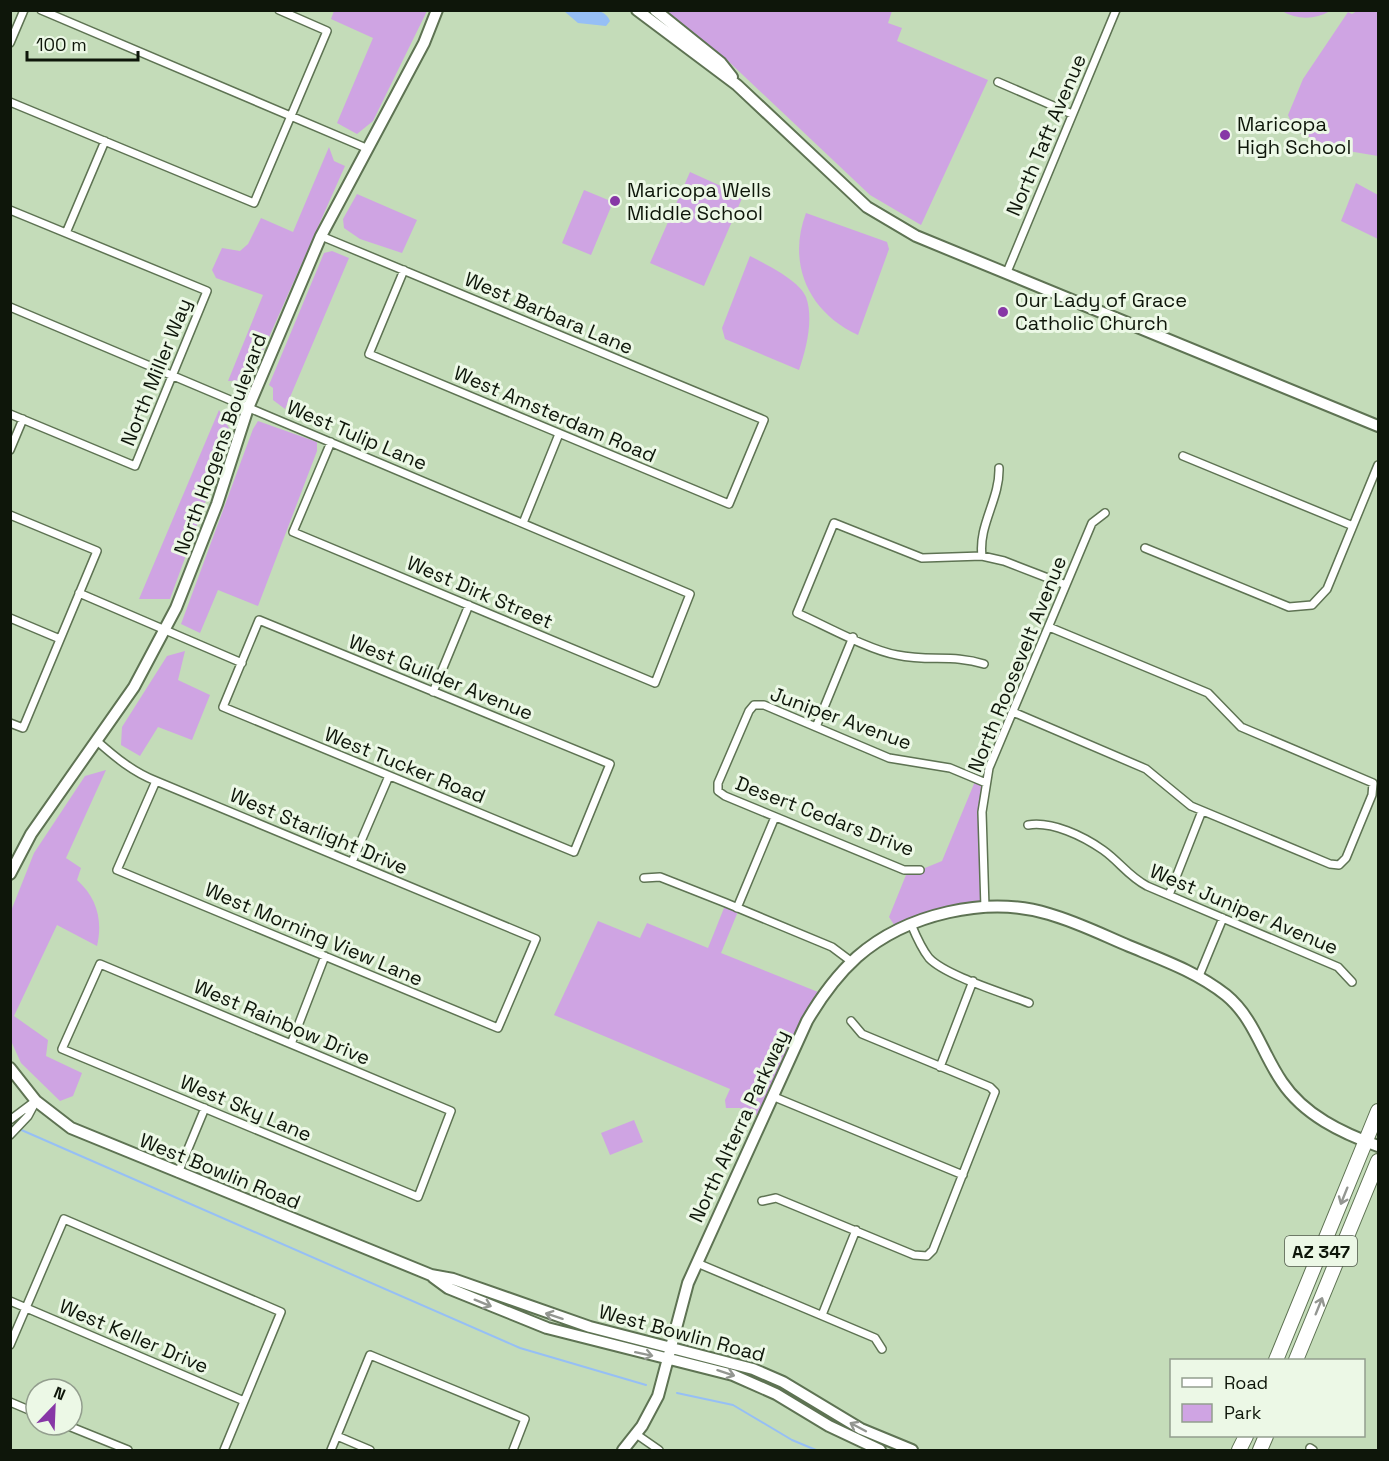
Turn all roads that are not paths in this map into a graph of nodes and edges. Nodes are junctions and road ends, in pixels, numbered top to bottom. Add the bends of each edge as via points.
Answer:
1 (24, 10) edge
2 (41, 10) edge
3 (279, 10) edge
4 (437, 10) edge
5 (637, 10) edge
6 (655, 10) edge
7 (1116, 10) edge
8 (10, 43) edge
9 (998, 81) dead end
10 (737, 85) junction
11 (10, 102) edge
12 (1072, 114) junction
13 (291, 117) junction
14 (105, 141) junction
15 (366, 148) junction
16 (10, 210) edge
17 (66, 233) junction
18 (321, 236) junction
19 (404, 270) junction
20 (1007, 272) junction
21 (10, 307) edge
22 (172, 375) junction
23 (248, 408) junction
24 (10, 414) edge
25 (23, 419) junction
26 (1378, 426) edge
27 (560, 434) junction
28 (331, 442) junction
29 (10, 450) edge
30 (1183, 456) dead end
31 (1378, 465) edge
32 (999, 468) dead end
33 (729, 504) joint
34 (1105, 513) dead end
35 (10, 515) edge
36 (523, 523) junction
37 (1353, 526) junction
38 (1145, 548) dead end
39 (982, 556) junction
40 (1066, 585) junction
41 (79, 593) junction
42 (469, 605) junction
43 (10, 618) edge
44 (1049, 627) junction
45 (164, 630) junction
46 (853, 637) junction
47 (60, 639) junction
48 (242, 663) junction
49 (984, 664) dead end
50 (655, 683) joint
51 (433, 692) junction
52 (1013, 712) junction
53 (10, 723) edge
54 (816, 727) junction
55 (97, 741) junction
56 (389, 776) junction
57 (156, 781) junction
58 (986, 783) junction
59 (718, 791) joint
60 (1202, 811) junction
61 (775, 817) junction
62 (1028, 825) dead end
63 (574, 852) joint
64 (352, 862) junction
65 (920, 870) dead end
66 (10, 874) edge
67 (644, 878) dead end
68 (1169, 895) junction
69 (737, 908) junction
70 (986, 908) junction
71 (1223, 918) junction
72 (911, 924) junction
73 (325, 956) junction
74 (852, 962) junction
75 (1199, 976) junction
76 (974, 981) junction
77 (1352, 982) dead end
78 (1029, 1003) dead end
79 (851, 1021) dead end
80 (498, 1028) joint
81 (291, 1044) junction
82 (62, 1048) joint
83 (940, 1067) junction
84 (10, 1068) edge
85 (772, 1096) junction
86 (36, 1101) junction
87 (205, 1108) junction
88 (1378, 1111) edge
89 (13, 1118) edge
90 (10, 1135) edge
91 (1372, 1144) edge
92 (1378, 1161) edge
93 (178, 1173) junction
94 (963, 1175) junction
95 (418, 1197) joint
96 (762, 1201) dead end
97 (856, 1230) junction
98 (697, 1263) junction
99 (10, 1301) edge
100 (26, 1309) junction
101 (822, 1315) junction
102 (10, 1345) edge
103 (882, 1348) dead end
104 (670, 1353) junction
105 (1276, 1359) edge
106 (1296, 1359) edge
107 (244, 1401) junction
108 (10, 1402) edge
109 (24, 1408) edge
110 (84, 1432) edge
111 (636, 1434) junction
112 (337, 1436) junction
113 (128, 1450) edge
114 (224, 1450) edge
115 (331, 1450) edge
116 (370, 1450) edge
117 (513, 1450) edge
118 (623, 1450) edge
119 (659, 1450) edge
120 (880, 1450) edge
121 (912, 1450) edge

1 - 8 street
2 - 13 street
3 - 13 street via 327,31
4 - 15 street, North Hogens Boulevard via 424,43
5 - 10 street
6 - 10 street via 721,63
7 - 12 street, North Taft Avenue
9 - 12 street
10 - 20 street via 867,207 916,236
11 - 14 street
12 - 20 street, North Taft Avenue
13 - 14 street via 254,203
13 - 15 street
14 - 17 street
15 - 18 street, North Hogens Boulevard
16 - 17 street
17 - 22 street, North Miller Way via 207,291
18 - 19 street, West Barbara Lane
18 - 23 street, North Hogens Boulevard
19 - 27 street, West Amsterdam Road via 369,354
19 - 33 street, West Barbara Lane via 764,420
20 - 26 street
21 - 22 street, West Tulip Lane
22 - 23 street, West Tulip Lane
22 - 25 street, North Miller Way via 135,466
23 - 28 street, West Tulip Lane
23 - 45 street, North Hogens Boulevard via 194,566
24 - 25 street
25 - 29 street
27 - 33 street, West Amsterdam Road
27 - 36 street
28 - 36 street, West Tulip Lane
28 - 42 street, West Dirk Street via 293,532
30 - 37 street
31 - 37 street
32 - 39 street via 1000,485 982,534
34 - 40 street, North Roosevelt Avenue via 1092,523
35 - 41 street via 97,551
36 - 50 street, West Tulip Lane via 690,594
37 - 38 street via 1327,589 1312,605 1302,608 1289,607
39 - 40 street
39 - 46 street via 922,558 834,523 797,613
40 - 44 street, North Roosevelt Avenue
41 - 45 street
41 - 47 street
42 - 50 street, West Dirk Street
42 - 51 street
43 - 47 street
44 - 52 street, North Roosevelt Avenue
44 - 60 street via 1208,693 1241,727 1373,783 1355,837 1339,865
45 - 48 street
45 - 55 street, North Hogens Boulevard via 134,687
46 - 49 street via 893,655 922,660 963,657
46 - 54 street
47 - 53 street via 23,728
48 - 51 street, West Guilder Avenue via 259,620
48 - 56 street, West Tucker Road via 223,707
51 - 63 street, West Guilder Avenue via 610,764
52 - 58 street, North Roosevelt Avenue
52 - 60 street via 1146,769
54 - 58 street, Juniper Avenue via 889,758 950,768
54 - 59 street, Juniper Avenue via 764,705 754,705 718,783
55 - 57 street, West Starlight Drive via 122,762
55 - 66 street, North Hogens Boulevard via 31,834
56 - 63 street, West Tucker Road
56 - 64 street
57 - 64 street, West Starlight Drive
57 - 73 street, West Morning View Lane via 117,870
58 - 70 street, North Roosevelt Avenue via 982,812
59 - 61 street, Desert Cedars Drive
60 - 68 street
61 - 65 street, Desert Cedars Drive via 904,870
61 - 69 street
62 - 68 street, West Juniper Avenue via 1041,823 1089,841 1105,851 1129,876
64 - 80 street, West Starlight Drive via 536,939
67 - 69 street via 660,877
68 - 71 street, West Juniper Avenue
69 - 74 street via 832,946
70 - 72 street, North Alterra Parkway via 961,910
70 - 75 street, North Alterra Parkway via 1029,909 1049,914
71 - 75 street
71 - 77 street, West Juniper Avenue via 1338,967
72 - 74 street, North Alterra Parkway
72 - 76 street via 930,958 943,969
73 - 80 street, West Morning View Lane
73 - 81 street
74 - 85 street, North Alterra Parkway via 815,1006
75 - 91 street, North Alterra Parkway via 1238,1007 1252,1025 1282,1083 1301,1103 1326,1123
76 - 78 street
76 - 83 street
79 - 83 street via 862,1034
81 - 82 street, West Rainbow Drive via 100,964
81 - 95 street, West Rainbow Drive via 451,1111
82 - 87 street, West Sky Lane
83 - 94 street via 994,1092
84 - 86 street
85 - 94 street
85 - 98 street, North Alterra Parkway
86 - 89 street
86 - 90 street
86 - 93 street, West Bowlin Road via 71,1128
87 - 93 street
87 - 95 street, West Sky Lane
88 - 91 highway, AZ 347
91 -> 105 highway, AZ 347
106 -> 92 highway, AZ 347
93 - 104 street, West Bowlin Road via 431,1275 448,1288 547,1328
94 - 97 street via 933,1250 927,1256 914,1255
96 - 97 street via 776,1198
97 - 101 street
98 - 101 street
98 - 104 street, North Alterra Parkway
99 - 100 street, West Keller Drive
100 - 102 street
100 - 107 street, West Keller Drive
100 - 107 street via 64,1219 281,1312
101 - 103 street via 875,1338
104 - 111 street, North Alterra Parkway via 658,1396
104 -> 120 street, West Bowlin Road via 776,1394 829,1426
121 -> 104 street, West Bowlin Road via 861,1429 783,1382 753,1369
107 - 114 street
108 - 109 street
110 - 113 street
111 - 118 street, North Alterra Parkway
111 - 119 street
112 - 115 street
112 - 116 street
112 - 117 street via 370,1355 525,1419

